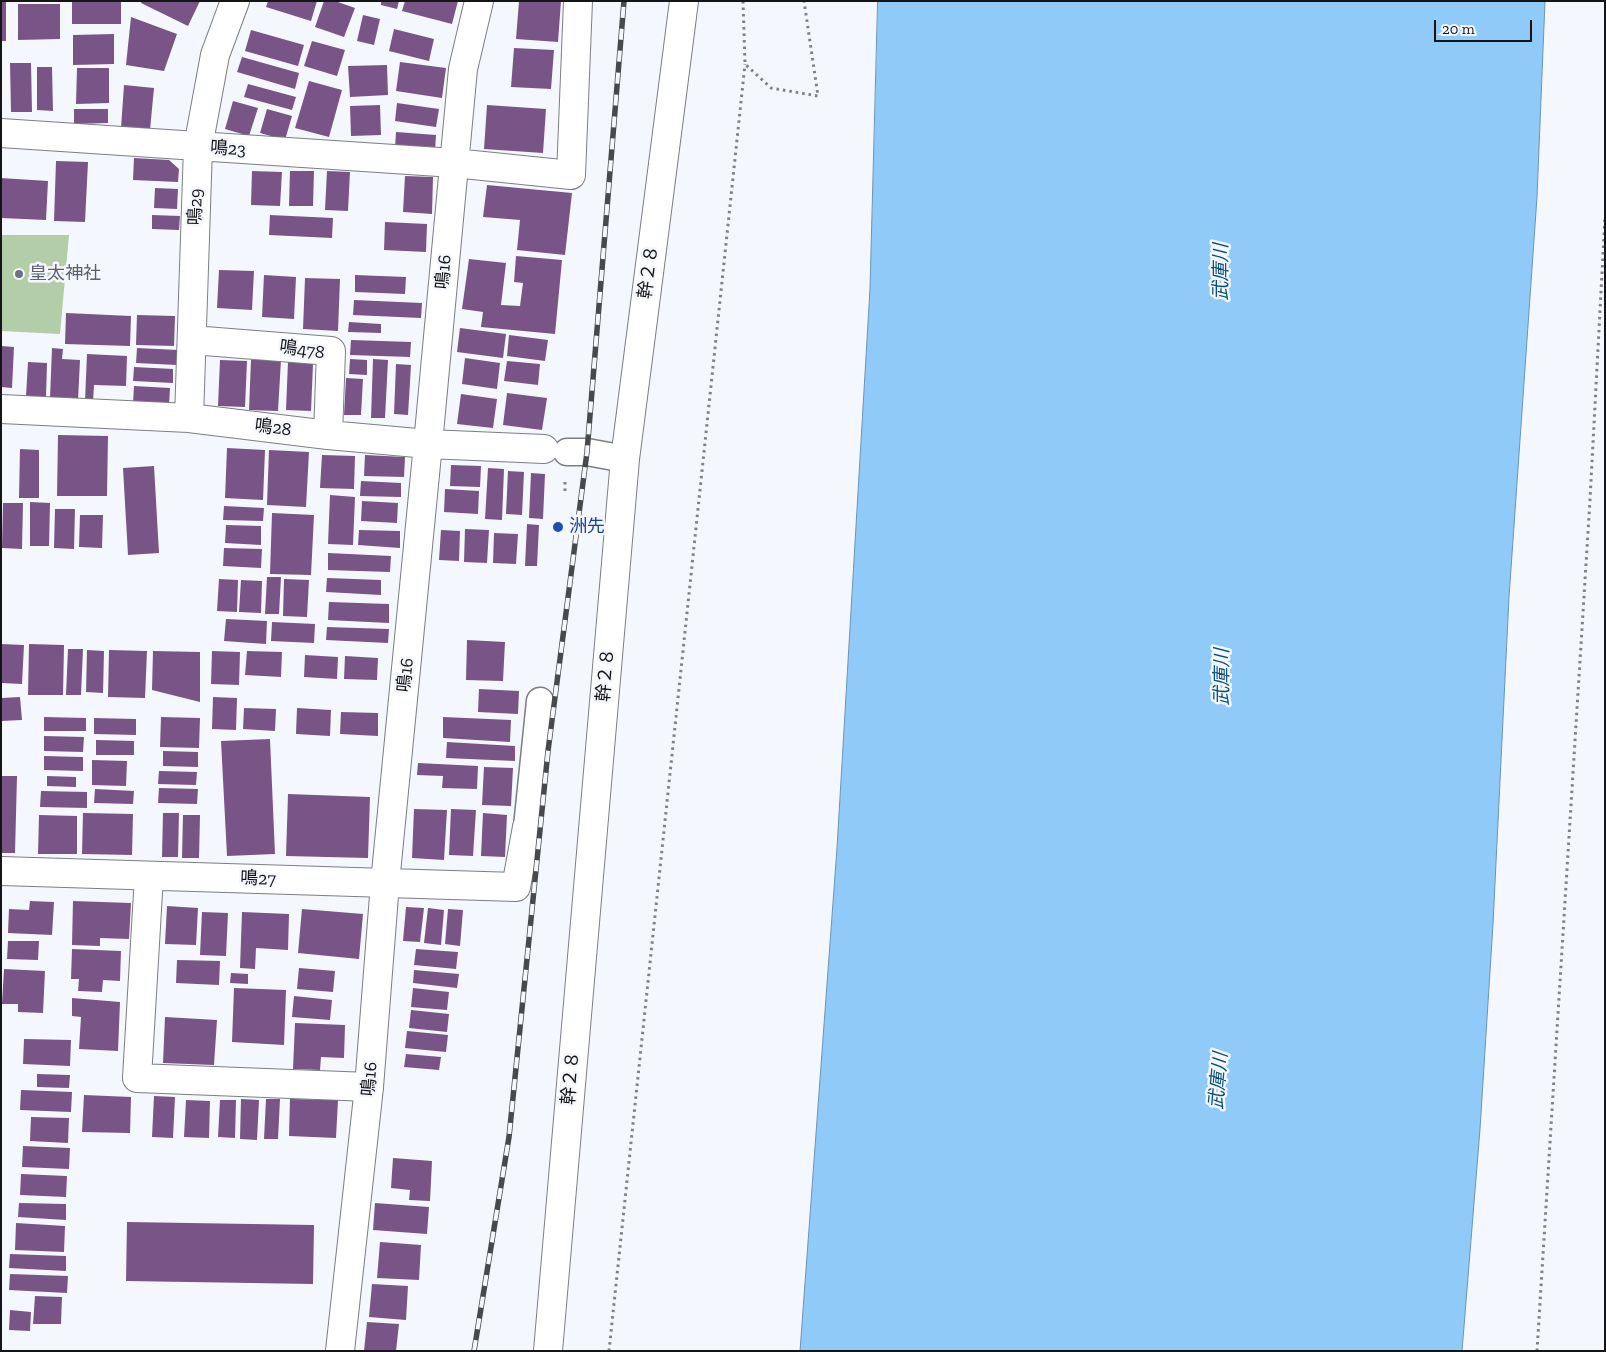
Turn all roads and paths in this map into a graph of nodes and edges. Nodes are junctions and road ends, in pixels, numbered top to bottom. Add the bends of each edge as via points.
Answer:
1 (235, 1) edge
2 (479, 1) edge
3 (578, 1) edge
4 (684, 1) edge
5 (743, 1) edge
6 (804, 1) edge
7 (745, 64) junction
8 (1, 133) edge
9 (198, 147) junction
10 (454, 163) junction
11 (1605, 216) edge
12 (192, 340) junction
13 (1, 409) edge
14 (189, 418) junction
15 (328, 435) junction
16 (428, 444) junction
17 (555, 451) joint
18 (625, 460) junction
19 (540, 701) dead end
20 (527, 827) joint
21 (1, 871) edge
22 (149, 876) junction
23 (385, 883) junction
24 (369, 1087) junction
25 (340, 1351) edge
26 (548, 1351) edge
27 (609, 1351) edge
28 (1537, 1351) edge

1 - 9 street, 鳴29 via 215,55
2 - 10 street, 鳴16 via 462,69
3 - 10 street, 鳴23 via 570,175
4 - 18 street, 幹２８
5 - 7 path
6 - 7 path via 818,96 771,88
7 - 27 path
8 - 9 street, 鳴23
9 - 10 street, 鳴23
9 - 12 street, 鳴29
10 - 16 street, 鳴16
11 - 28 path
12 - 14 street, 鳴29
12 - 15 street, 鳴478 via 331,351
13 - 14 street, 鳴28
14 - 15 street, 鳴28
15 - 16 street, 鳴28
16 - 17 street, 鳴28
16 - 23 street, 鳴16
17 - 18 street via 587,452
18 - 26 street, 幹２８
19 - 20 street
20 - 23 street, 鳴27 via 516,887
21 - 22 street, 鳴27
22 - 23 street, 鳴27
22 - 24 street via 137,1078
23 - 24 street, 鳴16
24 - 25 street, 鳴16

